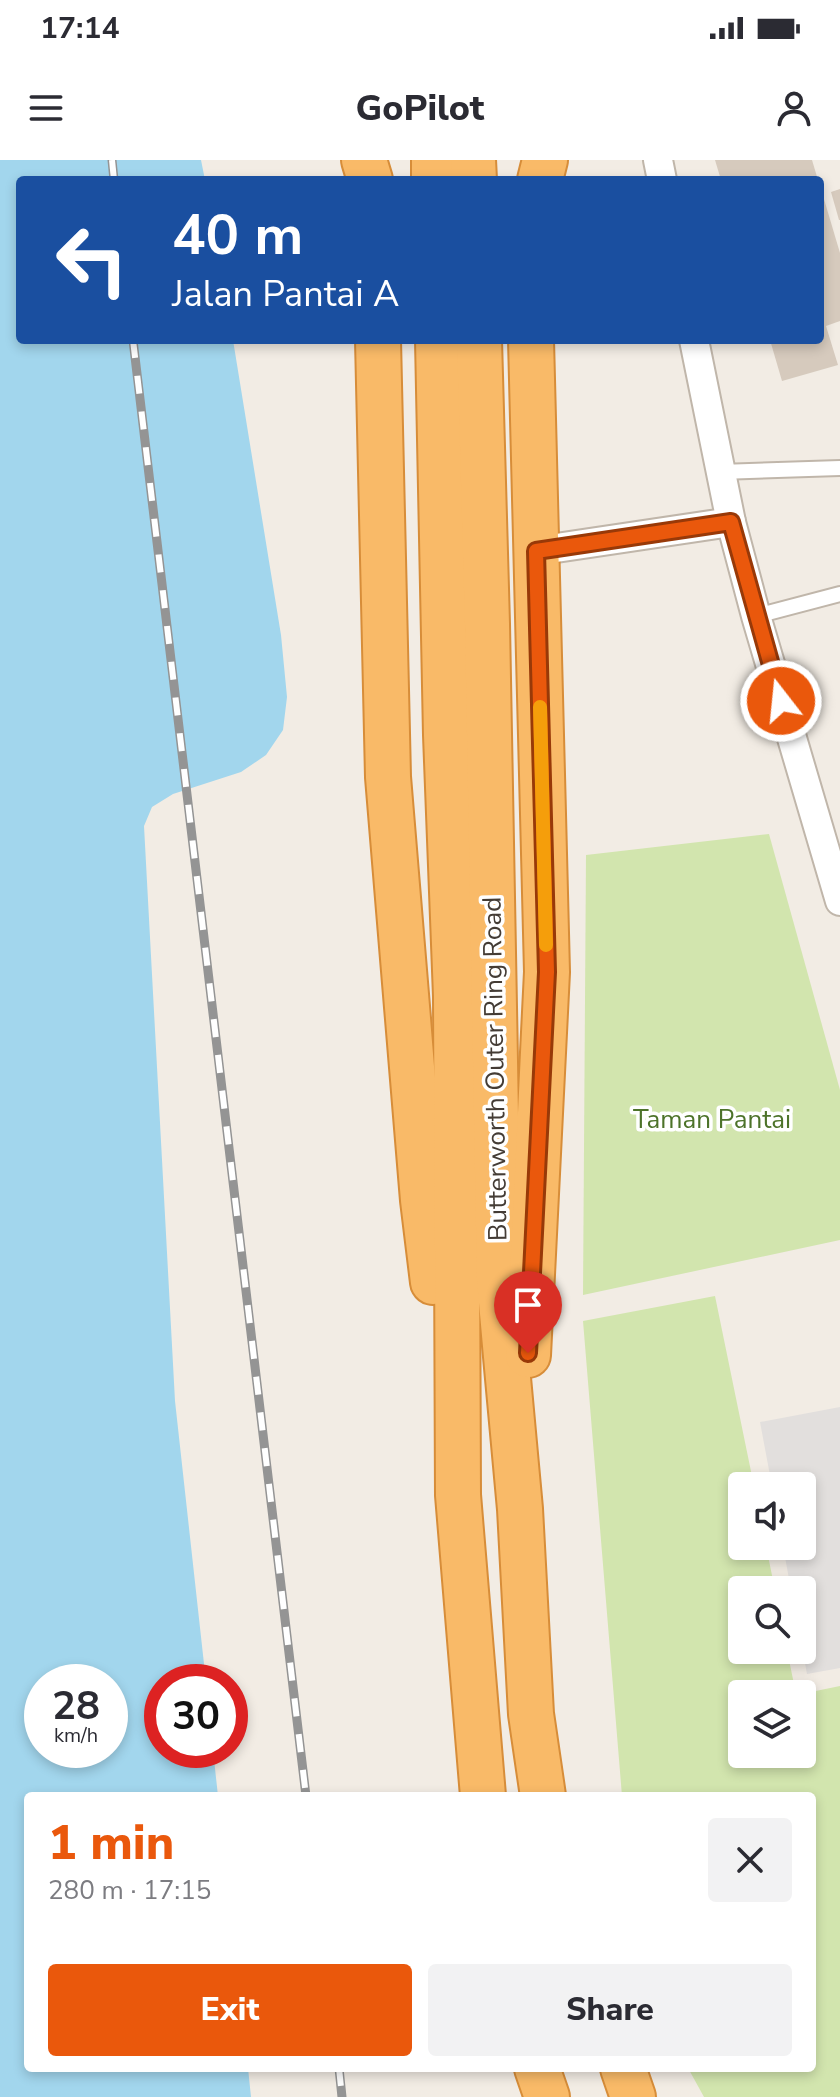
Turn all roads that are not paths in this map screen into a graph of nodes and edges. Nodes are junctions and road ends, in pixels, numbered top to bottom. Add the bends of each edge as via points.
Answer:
1 (378, 344) edge
2 (438, 344) edge
3 (479, 344) edge
4 (531, 344) edge
5 (695, 344) edge
6 (840, 468) edge
7 (720, 472) junction
8 (731, 522) junction
9 (536, 551) junction
10 (840, 594) edge
11 (756, 616) junction
12 (840, 901) edge
13 (458, 1495) junction
14 (520, 1509) junction
15 (483, 1792) edge
16 (542, 1792) edge
17 (538, 2072) edge
18 (624, 2072) edge
19 (547, 2097) edge
20 (633, 2097) edge

1 - 13 highway via 388,777 423,1200
2 - 13 highway, Butterworth Outer Ring Road via 456,996
3 - 14 highway, Butterworth Outer Ring Road via 499,1280
4 - 9 highway
5 - 7 street
6 - 7 lane
7 - 8 street
8 - 9 street
8 - 11 street
9 - 14 highway via 547,972
10 - 11 lane
11 - 12 street
13 - 15 highway, Butterworth Outer Ring Road
14 - 16 highway, Butterworth Outer Ring Road via 531,1714
17 - 19 highway
18 - 20 highway

